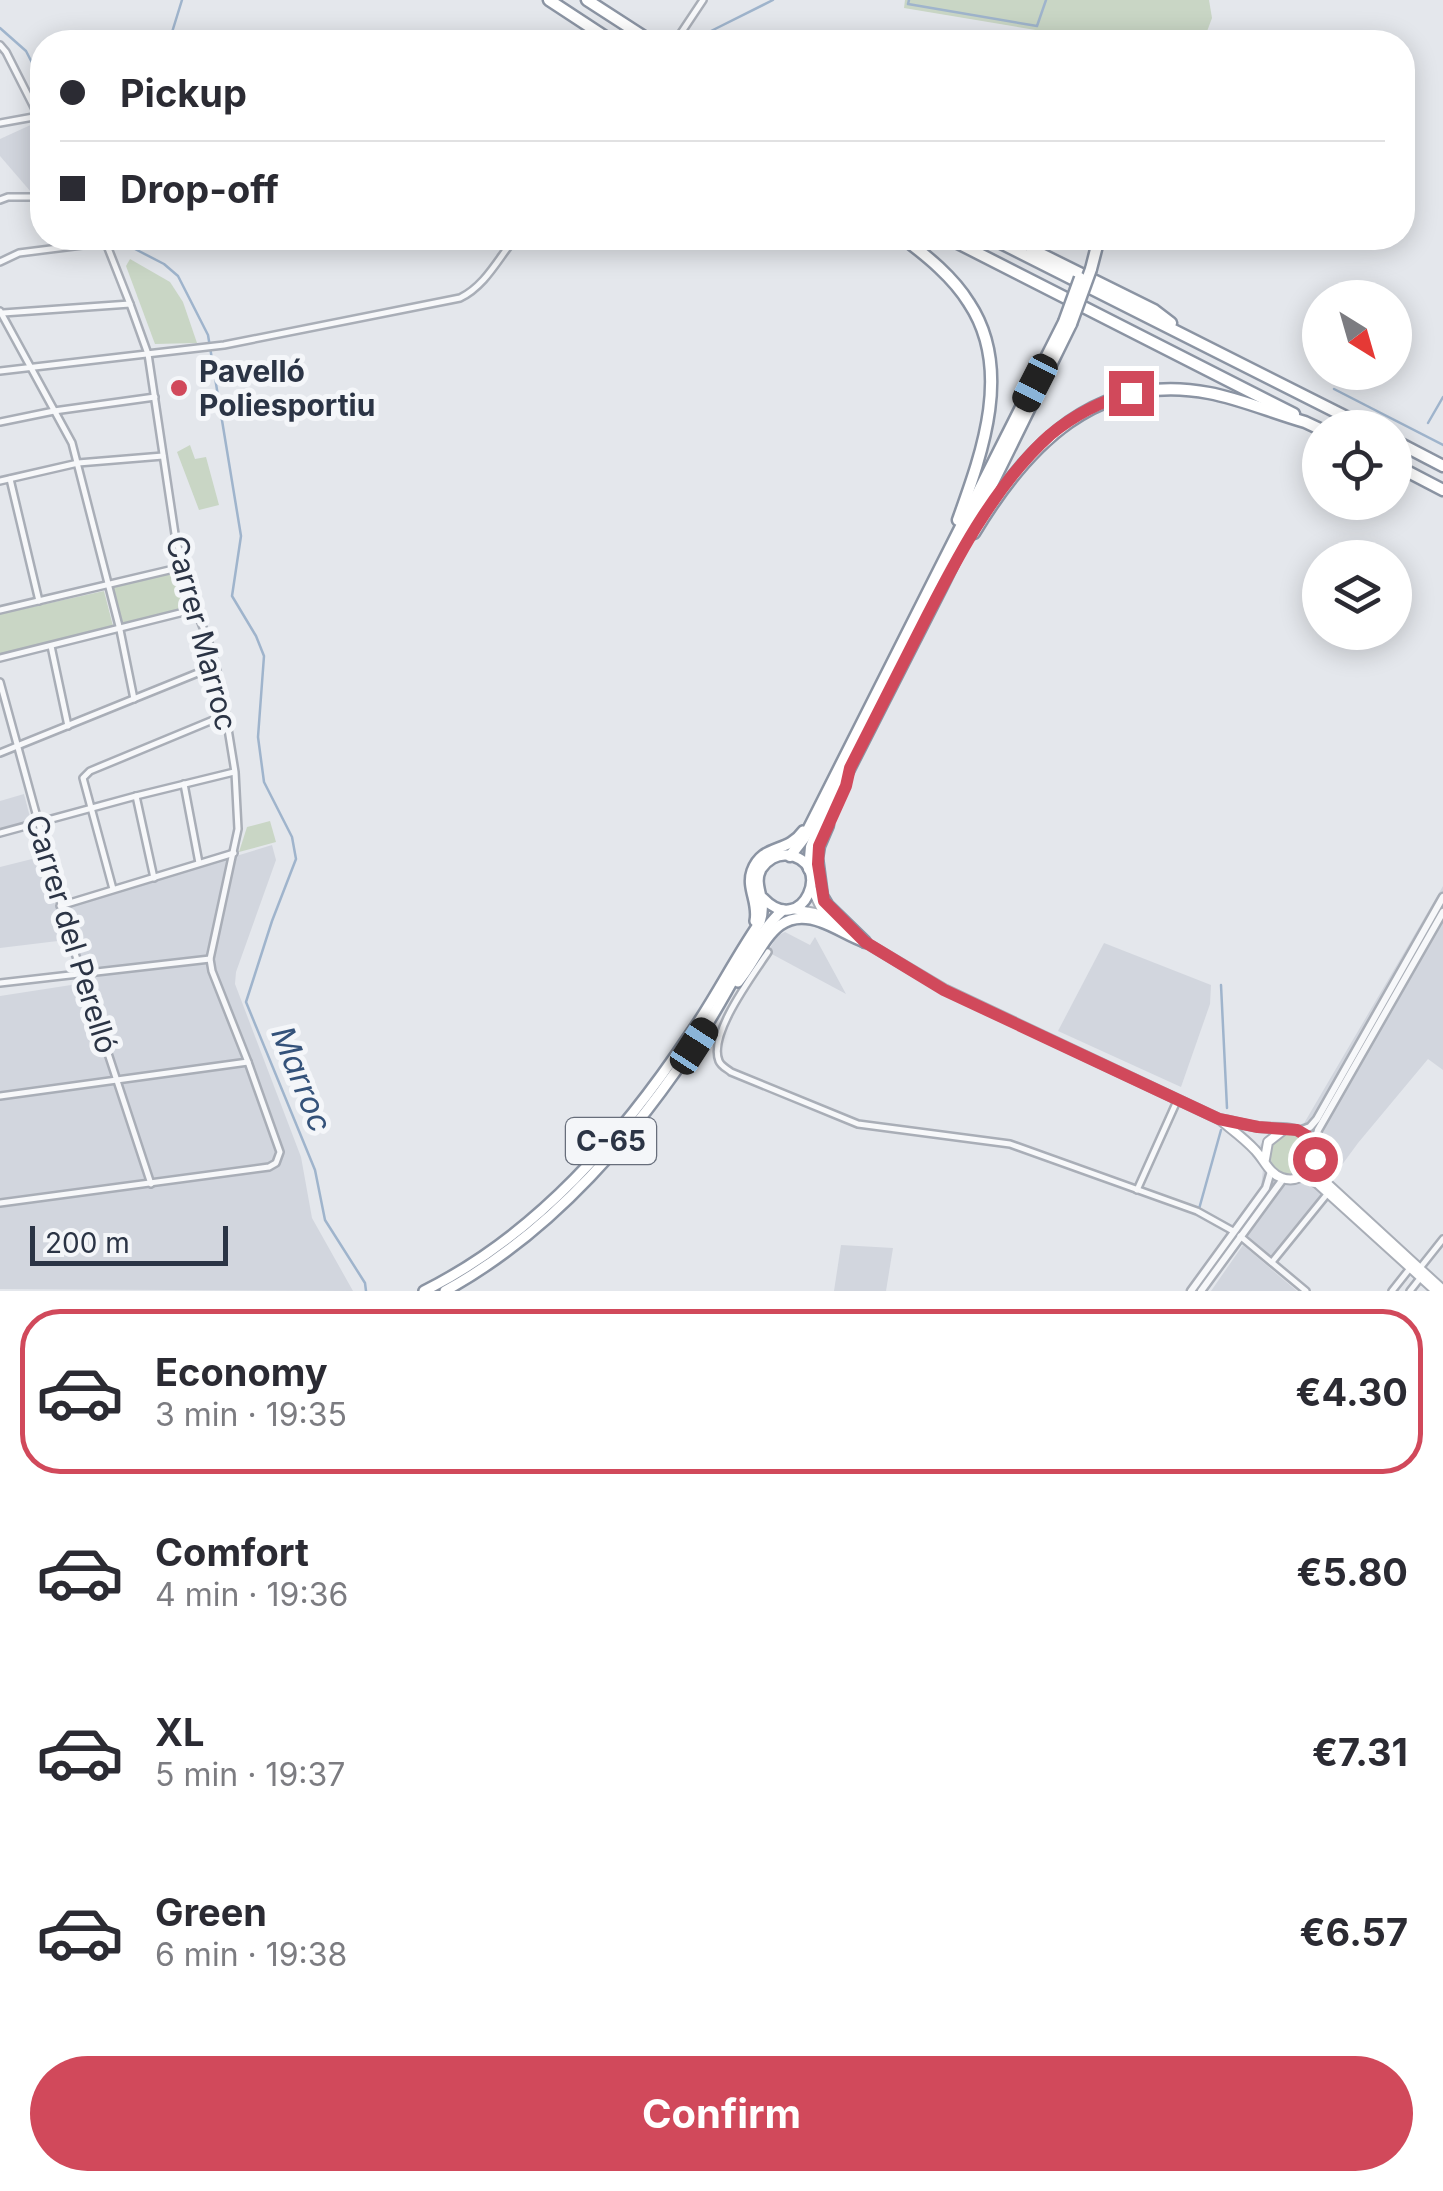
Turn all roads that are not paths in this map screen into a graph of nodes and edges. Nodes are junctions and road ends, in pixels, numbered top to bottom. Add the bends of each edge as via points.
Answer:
1 (548, 0) edge
2 (587, 0) edge
3 (703, 0) edge
4 (594, 30) edge
5 (633, 30) edge
6 (682, 30) edge
7 (0, 45) edge
8 (30, 99) edge
9 (30, 121) edge
10 (0, 123) edge
11 (30, 196) edge
12 (0, 200) edge
13 (39, 250) edge
14 (109, 250) edge
15 (507, 250) edge
16 (917, 250) edge
17 (972, 250) edge
18 (1015, 250) edge
19 (1034, 250) edge
20 (1092, 250) edge
21 (0, 262) edge
22 (130, 304) junction
23 (0, 312) edge
24 (1201, 344) junction
25 (148, 354) junction
26 (33, 368) junction
27 (0, 371) edge
28 (155, 397) junction
29 (1332, 410) edge
30 (54, 411) junction
31 (1302, 418) edge
32 (1302, 421) edge
33 (0, 422) edge
34 (1412, 450) edge
35 (164, 456) junction
36 (78, 463) junction
37 (1443, 466) edge
38 (1412, 473) edge
39 (10, 479) junction
40 (0, 481) edge
41 (1443, 490) edge
42 (182, 566) junction
43 (938, 583) junction
44 (108, 585) junction
45 (39, 601) junction
46 (196, 609) junction
47 (0, 610) edge
48 (120, 630) junction
49 (51, 645) junction
50 (0, 658) edge
51 (215, 666) junction
52 (0, 682) edge
53 (134, 699) junction
54 (226, 715) junction
55 (68, 726) junction
56 (16, 746) junction
57 (0, 752) edge
58 (850, 768) junction
59 (236, 772) junction
60 (184, 784) junction
61 (136, 796) junction
62 (820, 805) junction
63 (91, 808) junction
64 (38, 822) junction
65 (0, 833) edge
66 (234, 853) junction
67 (790, 856) junction
68 (198, 863) junction
69 (809, 869) junction
70 (154, 878) junction
71 (812, 889) junction
72 (114, 890) junction
73 (1443, 897) edge
74 (763, 898) junction
75 (60, 906) junction
76 (788, 909) junction
77 (1443, 912) edge
78 (746, 942) junction
79 (865, 942) junction
80 (768, 952) dead end
81 (210, 959) junction
82 (82, 974) junction
83 (0, 983) edge
84 (724, 1000) junction
85 (248, 1062) junction
86 (117, 1080) junction
87 (0, 1096) edge
88 (1178, 1099) junction
89 (1219, 1119) junction
90 (1286, 1130) junction
91 (1300, 1131) junction
92 (1314, 1147) junction
93 (1313, 1164) junction
94 (1269, 1167) junction
95 (1300, 1177) junction
96 (1283, 1178) junction
97 (151, 1184) junction
98 (1138, 1190) junction
99 (1328, 1194) junction
100 (0, 1203) edge
101 (1237, 1233) junction
102 (1443, 1239) edge
103 (1272, 1262) junction
104 (1417, 1271) junction
105 (1440, 1290) edge
106 (424, 1291) edge
107 (445, 1291) edge
108 (1191, 1291) edge
109 (1201, 1291) edge
110 (1306, 1291) edge
111 (1392, 1291) edge
112 (1410, 1291) edge

1 - 4 highway
2 - 5 highway
3 - 6 street
7 - 8 street
9 - 10 street
11 - 12 street
13 - 21 street
14 - 22 street, Carrer Marroc
15 - 25 street via 478,287 460,298
16 - 43 highway via 968,301 982,328 991,375 977,467
17 - 31 highway
18 - 24 highway
19 - 24 highway via 1154,310
20 - 43 highway, bridge via 1068,323
22 - 23 street
22 - 25 street, Carrer Marroc
23 - 26 street
24 - 29 highway
25 - 26 street
25 - 28 street, Carrer Marroc
26 - 27 street
26 - 30 street
28 - 30 street
28 - 35 street, Carrer Marroc
30 - 33 street
30 - 36 street
32 - 43 highway via 1180,390 1131,393 1098,404 1050,435 1015,474
34 - 37 highway
35 - 36 street
35 - 42 street, Carrer Marroc
36 - 39 street
36 - 44 street
38 - 41 highway
39 - 40 street
39 - 45 street
42 - 44 street
42 - 46 street, Carrer Marroc
43 - 58 highway
43 - 62 highway
44 - 45 street
44 - 48 street
45 - 47 street
46 - 48 street
46 - 51 street, Carrer Marroc
48 - 49 street
48 - 53 street
49 - 50 street
49 - 55 street
51 - 53 street
51 - 54 street, Carrer Marroc
52 - 56 street, Carrer del Perelló
53 - 55 street
54 - 59 street, Carrer Marroc
54 - 63 street via 90,771 83,778
55 - 56 street
56 - 57 street
56 - 64 street, Carrer del Perelló
58 - 69 highway via 816,834
58 - 79 highway via 818,864 824,901
59 - 60 street
59 - 66 street, Carrer Marroc
60 - 61 street
60 - 68 street
61 - 63 street
61 - 70 street
62 - 67 highway
62 - 78 highway, C-65 via 795,841 766,852 755,865 750,884 757,913
63 - 64 street
63 - 72 street
64 - 65 street
64 - 75 street, Carrer del Perelló
66 - 68 street
66 - 81 street, Carrer Marroc
67 - 69 highway
67 - 74 highway, C-65 via 772,858 762,868
68 - 70 street
69 - 71 highway
70 - 72 street
71 - 76 highway, C-65
71 - 79 main road via 825,912
72 - 75 street
73 - 91 street via 1317,1119
74 - 76 highway
74 - 78 highway, C-65 via 760,922
75 - 82 street, Carrer del Perelló
76 - 79 main road via 815,913
76 - 84 highway, C-65 via 768,924
77 - 92 street
78 - 106 highway, C-65 via 694,1029 612,1140 519,1230
79 - 84 highway, C-65 via 814,920 791,918 775,928
79 - 88 main road via 944,990
80 - 98 street via 720,1034 718,1057 730,1072 858,1124 1010,1144
81 - 82 street
81 - 85 street
82 - 83 street
82 - 86 street, Carrer del Perelló
84 - 107 highway, C-65 via 603,1164 526,1236
85 - 86 street
85 - 97 street via 278,1158 269,1167
86 - 87 street
86 - 97 street, Carrer del Perelló
88 - 89 main road
88 - 98 street
89 - 90 main road
89 - 94 main road
90 - 91 main road
90 - 94 main road via 1268,1142
91 - 92 main road
92 - 93 main road
93 - 95 main road
93 - 104 main road
94 - 96 main road
94 - 101 street via 1266,1188
95 - 96 main road
95 - 99 main road
96 - 101 street
97 - 100 street
98 - 101 street
99 - 103 street
99 - 104 main road
101 - 103 street
101 - 108 street
101 - 109 street
102 - 104 street
103 - 110 street
104 - 105 main road
104 - 111 street
104 - 112 street

